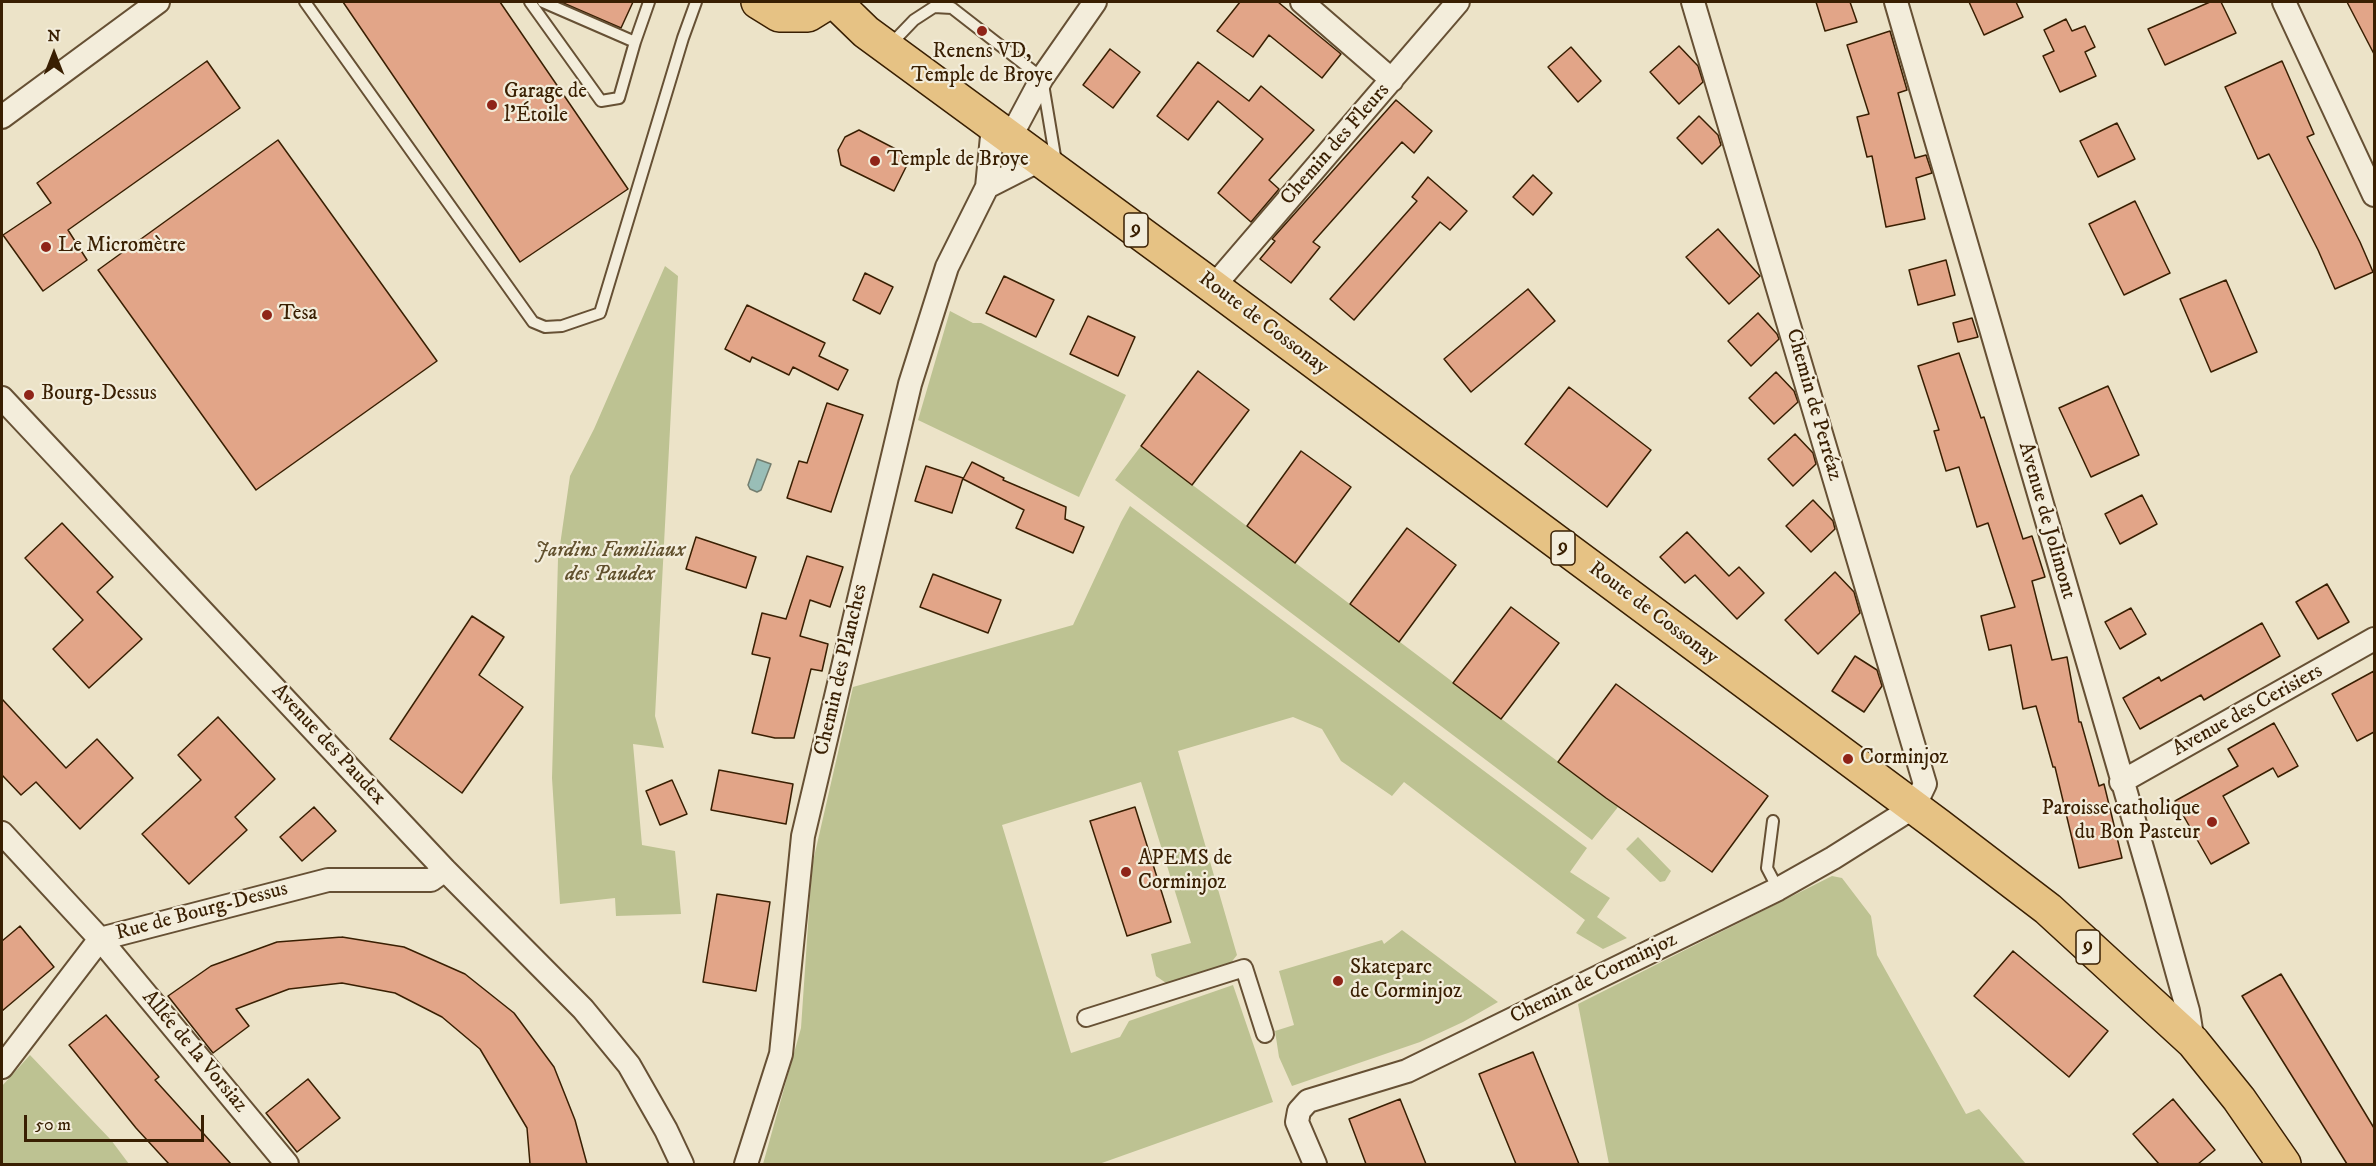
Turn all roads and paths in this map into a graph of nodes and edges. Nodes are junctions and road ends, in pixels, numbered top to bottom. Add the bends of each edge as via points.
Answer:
1 (158, 2) edge
2 (305, 2) edge
3 (530, 2) edge
4 (543, 2) edge
5 (649, 2) edge
6 (696, 2) edge
7 (758, 2) edge
8 (829, 2) edge
9 (835, 2) edge
10 (1095, 2) edge
11 (1302, 2) edge
12 (1458, 2) edge
13 (1693, 2) edge
14 (1896, 2) edge
15 (2284, 2) edge
16 (635, 42) junction
17 (888, 47) junction
18 (1042, 78) junction
19 (1392, 80) junction
20 (2, 117) edge
21 (1001, 132) junction
22 (1049, 167) junction
23 (987, 187) junction
24 (2374, 195) edge
25 (1213, 287) junction
26 (2, 398) edge
27 (2374, 639) edge
28 (2121, 782) junction
29 (1914, 807) junction
30 (1773, 821) dead end
31 (2, 833) edge
32 (445, 870) junction
33 (1778, 889) junction
34 (100, 939) junction
35 (1086, 1018) dead end
36 (1264, 1034) dead end
37 (2193, 1042) junction
38 (2, 1066) edge
39 (1311, 1155) edge
40 (287, 1164) edge
41 (682, 1164) edge
42 (746, 1164) edge
43 (2284, 1164) edge

1 - 20 street
2 - 6 lane via 533,322 545,327 562,326 600,313
3 - 16 lane via 601,101 619,98
4 - 16 lane
5 - 16 lane
7 - 8 main road via 779,15 808,15
9 - 17 main road, Route de Cossonay / 9
10 - 18 street
11 - 19 street
12 - 19 street, Chemin des Fleurs
13 - 29 street, Chemin de Perréaz via 1925,784
14 - 28 street, Avenue de Jolimont
15 - 24 street
17 - 18 lane via 914,20 934,7 952,8
17 - 21 main road, Route de Cossonay / 9
18 - 21 street
18 - 22 lane
19 - 25 street, Chemin des Fleurs
21 - 22 main road, Route de Cossonay / 9
21 - 23 street, Chemin des Planches
22 - 23 street
22 - 25 main road, Route de Cossonay / 9
23 - 42 street, Chemin des Planches via 947,267 907,394 803,836 781,1054
25 - 29 main road, Route de Cossonay / 9
26 - 32 street, Avenue des Paudex
27 - 28 street, Avenue des Cerisiers
28 - 37 street, Avenue de Jolimont via 2188,1011
29 - 33 street, Chemin de Corminjoz
29 - 37 main road, Route de Cossonay / 9 via 2048,909
30 - 33 lane via 1767,867
31 - 34 street, Rue de Bourg-Dessus
32 - 34 street, Rue de Bourg-Dessus via 431,880 328,880
32 - 41 street, Avenue des Paudex via 607,1036 648,1096
33 - 39 street, Chemin de Corminjoz via 1407,1071 1308,1101 1299,1111 1297,1122
34 - 38 street
34 - 40 street, Allée de la Vorsiaz
35 - 36 street via 1244,968
37 - 43 main road, Route de Cossonay / 9

